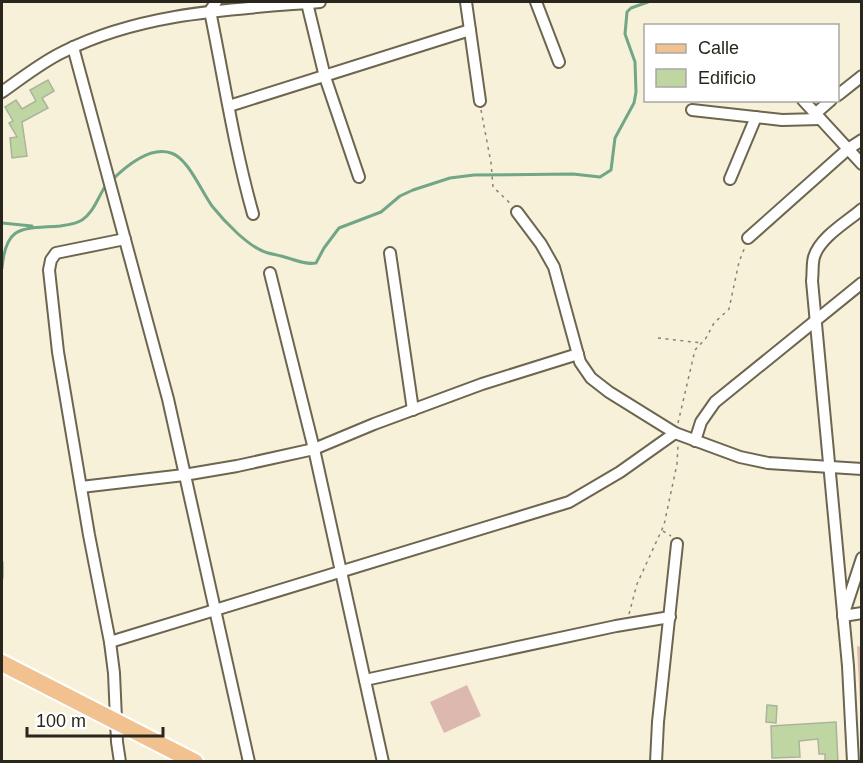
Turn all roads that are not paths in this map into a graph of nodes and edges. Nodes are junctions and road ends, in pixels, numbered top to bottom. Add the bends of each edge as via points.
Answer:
1 (320, 2) edge
2 (466, 2) edge
3 (536, 2) edge
4 (307, 3) edge
5 (213, 6) edge
6 (470, 30) junction
7 (73, 47) junction
8 (559, 62) dead end
9 (861, 76) edge
10 (325, 77) junction
11 (2, 92) edge
12 (839, 93) edge
13 (480, 101) road end
14 (805, 102) edge
15 (829, 102) edge
16 (229, 106) junction
17 (692, 110) dead end
18 (756, 117) junction
19 (818, 117) junction
20 (861, 140) edge
21 (848, 149) junction
22 (861, 164) edge
23 (359, 177) dead end
24 (730, 179) dead end
25 (861, 208) edge
26 (517, 212) road end
27 (253, 213) dead end
28 (748, 238) road end
29 (125, 239) junction
30 (390, 253) dead end
31 (270, 273) dead end
32 (861, 283) edge
33 (816, 320) junction
34 (578, 354) junction
35 (413, 410) junction
36 (675, 433) junction
37 (695, 441) junction
38 (314, 449) junction
39 (829, 468) junction
40 (861, 469) edge
41 (184, 475) junction
42 (81, 487) junction
43 (676, 544) dead end
44 (861, 558) edge
45 (341, 571) junction
46 (216, 609) junction
47 (861, 613) edge
48 (843, 616) junction
49 (670, 617) junction
50 (110, 642) junction
51 (2, 663) edge
52 (365, 681) junction
53 (116, 721) junction
54 (120, 762) edge
55 (195, 762) edge
56 (249, 762) edge
57 (383, 762) edge
58 (656, 762) edge
59 (853, 762) edge

1 - 4 street
2 - 6 street
3 - 8 street
4 - 5 street
4 - 10 street
5 - 7 street via 106,34
5 - 16 street
6 - 10 street
6 - 13 street
7 - 11 street
7 - 29 street
9 - 12 street
10 - 16 street
10 - 23 street
14 - 19 street
15 - 19 street
16 - 27 street
17 - 18 street
18 - 19 street
18 - 24 street
19 - 21 street
20 - 21 street
21 - 22 street
21 - 28 street
25 - 33 street via 827,239 814,257
26 - 34 street via 554,267
29 - 41 street
29 - 42 street via 56,253 49,270 58,352
30 - 35 street
31 - 38 street
32 - 33 street
33 - 37 street via 716,402 701,422
33 - 39 street
34 - 35 street
34 - 36 street via 591,378
35 - 38 street
36 - 37 street
36 - 45 street via 569,502
37 - 39 street via 768,463
38 - 41 street
38 - 45 street
39 - 40 street
39 - 48 street
41 - 42 street
41 - 46 street
42 - 50 street
43 - 49 street
44 - 48 street
45 - 46 street
45 - 52 street
46 - 50 street
46 - 56 street
47 - 48 street
48 - 59 street
49 - 52 street
49 - 58 street
50 - 53 street
51 - 53 main road
52 - 57 street
53 - 54 street
53 - 55 main road

